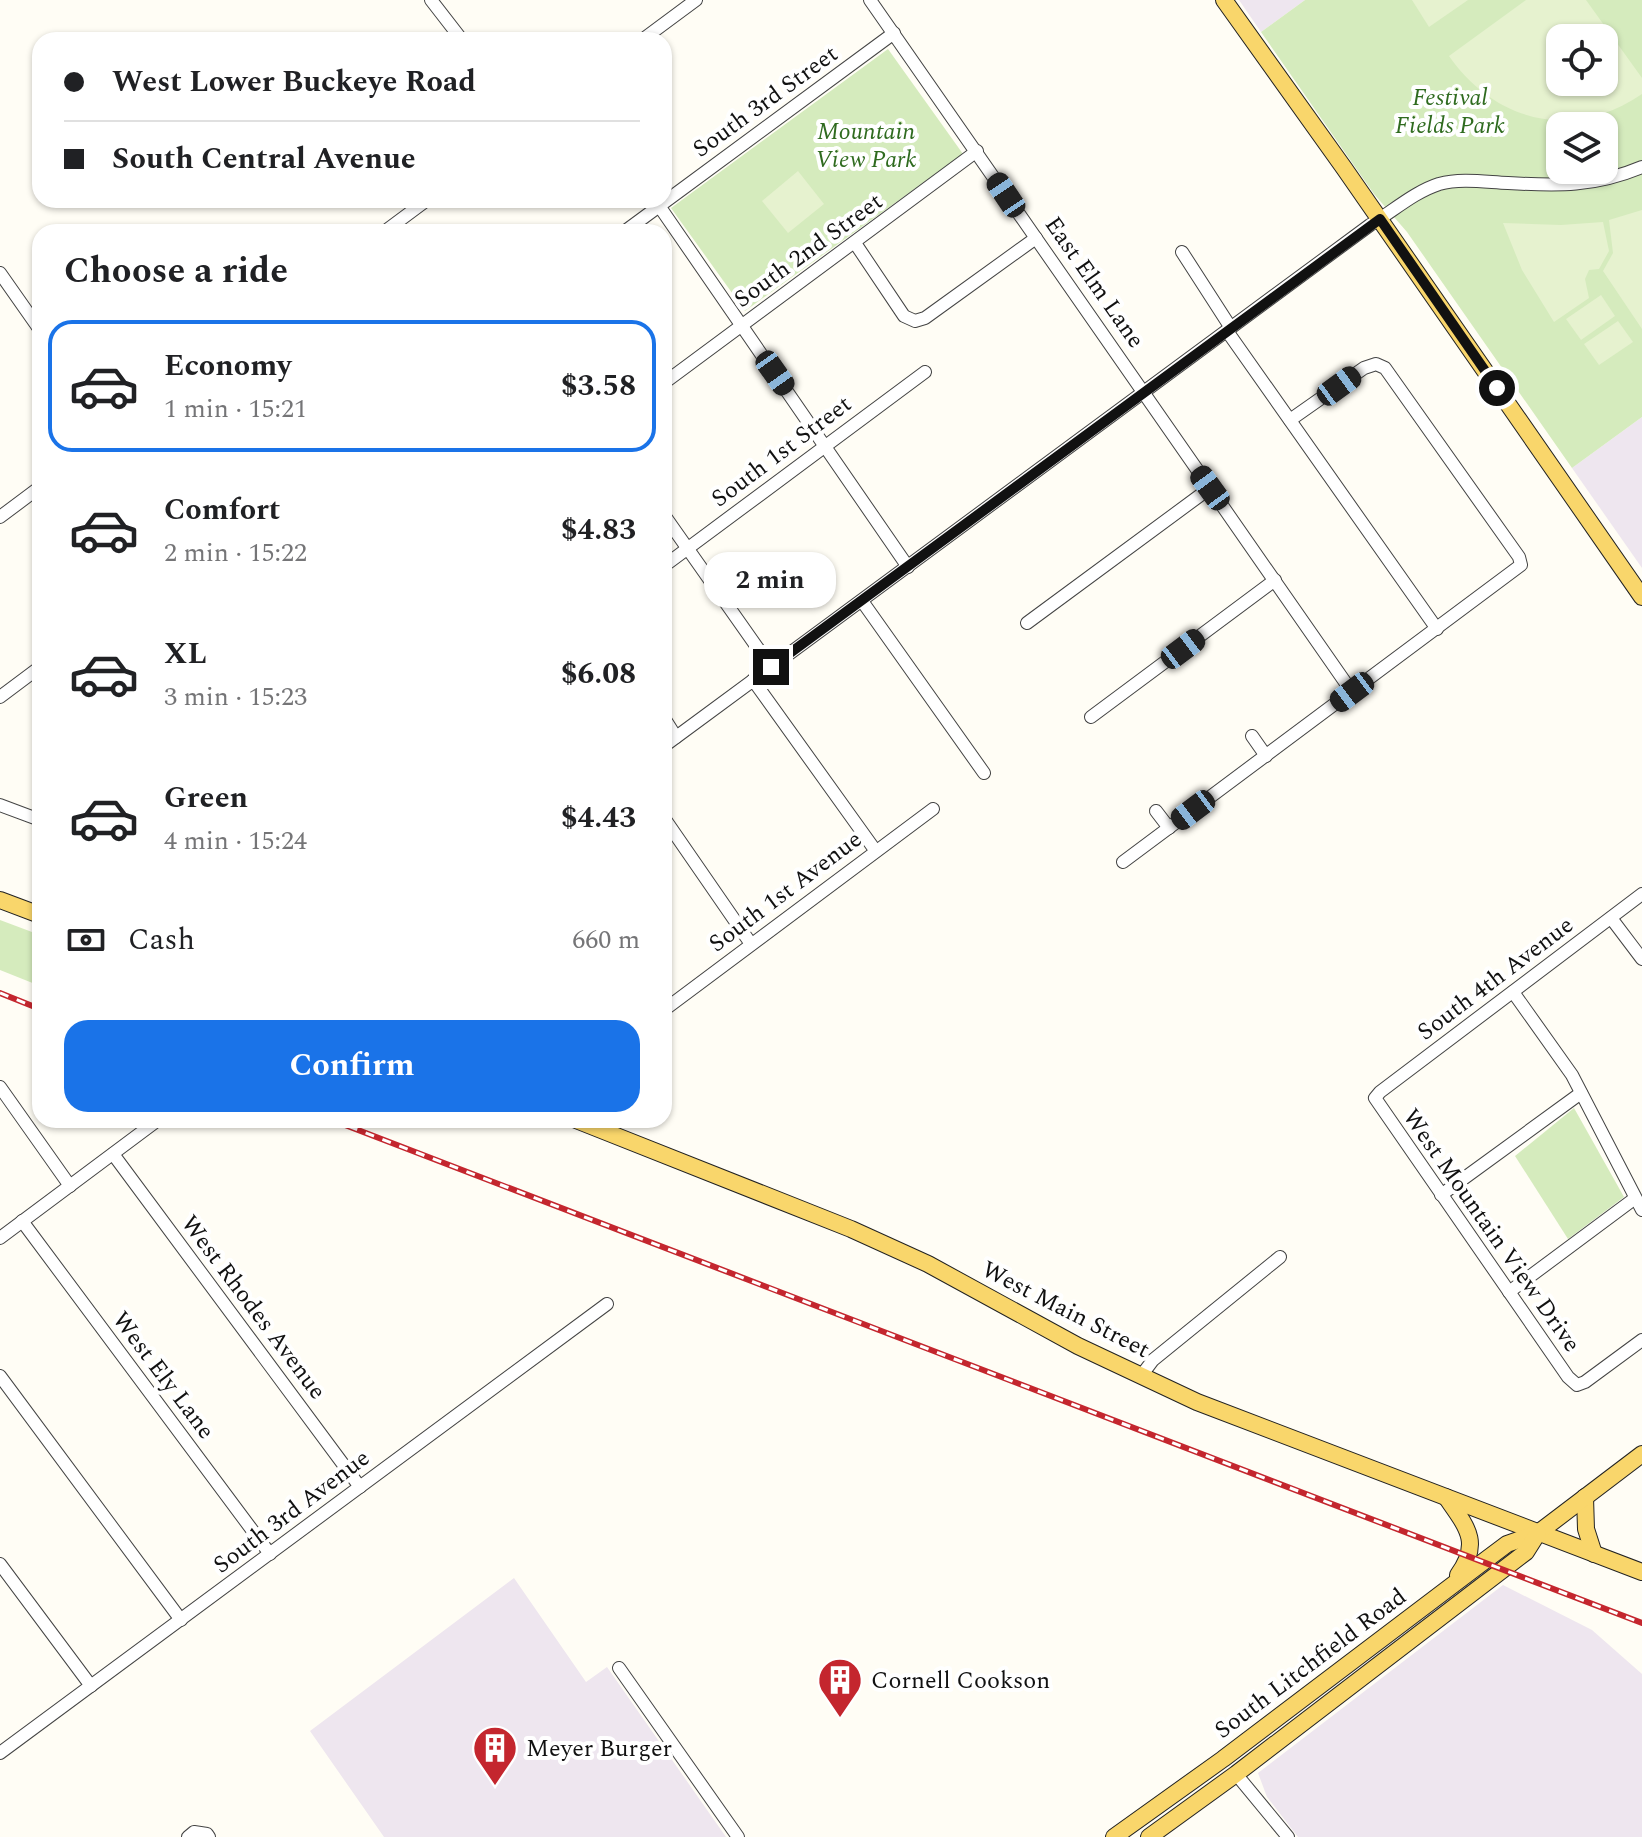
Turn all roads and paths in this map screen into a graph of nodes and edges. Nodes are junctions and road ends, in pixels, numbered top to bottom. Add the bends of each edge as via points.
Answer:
1 (431, 0) edge
2 (696, 0) edge
3 (870, 0) edge
4 (1224, 0) edge
5 (456, 32) edge
6 (653, 32) edge
7 (894, 33) junction
8 (977, 151) junction
9 (1642, 167) edge
10 (672, 192) edge
11 (416, 208) edge
12 (651, 208) edge
13 (1380, 219) junction
14 (395, 224) edge
15 (633, 224) edge
16 (672, 225) edge
17 (1036, 238) junction
18 (855, 243) junction
19 (1182, 252) dead end
20 (0, 273) edge
21 (32, 319) edge
22 (742, 325) junction
23 (1229, 329) junction
24 (925, 372) dead end
25 (672, 377) edge
26 (1143, 395) junction
27 (1290, 420) junction
28 (825, 445) junction
29 (1210, 488) junction
30 (32, 493) edge
31 (0, 517) edge
32 (672, 526) edge
33 (688, 549) junction
34 (672, 560) edge
35 (908, 567) junction
36 (1275, 580) junction
37 (1642, 597) edge
38 (862, 601) junction
39 (1027, 623) dead end
40 (1437, 629) junction
41 (771, 667) junction
42 (32, 673) edge
43 (753, 680) junction
44 (1352, 692) junction
45 (0, 697) edge
46 (1091, 717) dead end
47 (672, 731) edge
48 (1252, 736) dead end
49 (676, 737) junction
50 (672, 740) edge
51 (1266, 756) junction
52 (984, 773) dead end
53 (0, 805) edge
54 (933, 809) dead end
55 (1156, 811) dead end
56 (32, 817) edge
57 (1169, 828) junction
58 (672, 830) edge
59 (875, 850) junction
60 (1123, 862) dead end
61 (1642, 894) edge
62 (0, 900) edge
63 (32, 912) edge
64 (1611, 918) junction
65 (751, 944) junction
66 (1642, 959) edge
67 (1513, 992) junction
68 (672, 1004) edge
69 (0, 1087) edge
70 (1581, 1093) junction
71 (1375, 1098) joint
72 (147, 1128) edge
73 (596, 1128) edge
74 (113, 1154) junction
75 (70, 1186) junction
76 (1441, 1195) junction
77 (1634, 1199) junction
78 (1642, 1210) edge
79 (22, 1221) junction
80 (0, 1238) edge
81 (1280, 1257) dead end
82 (1509, 1292) junction
83 (607, 1304) dead end
84 (1642, 1340) edge
85 (0, 1376) edge
86 (1141, 1376) junction
87 (1642, 1454) edge
88 (360, 1487) junction
89 (1445, 1496) junction
90 (1585, 1497) junction
91 (1538, 1533) junction
92 (270, 1554) junction
93 (1594, 1554) junction
94 (0, 1564) edge
95 (1642, 1572) edge
96 (1449, 1587) junction
97 (181, 1620) junction
98 (619, 1668) dead end
99 (91, 1686) junction
100 (0, 1754) edge
101 (1223, 1759) junction
102 (1236, 1774) junction
103 (191, 1835) edge
104 (209, 1837) edge
105 (738, 1837) edge
106 (1114, 1837) edge
107 (1149, 1837) edge
108 (1288, 1837) edge

1 - 5 street
2 - 6 street
3 - 7 street, East Elm Lane
4 - 13 main road
7 - 8 street, East Elm Lane
7 - 10 street, South 3rd Street
8 - 17 street, East Elm Lane
8 - 18 street, South 2nd Street
9 - 13 street via 1575,186 1442,184
11 - 14 street
12 - 15 street, South 3rd Street
13 - 23 street
13 - 37 main road
16 - 22 street
17 - 18 street via 915,321 904,316
17 - 26 street, East Elm Lane
18 - 22 street, South 2nd Street
19 - 23 street
20 - 21 street
22 - 25 street, South 2nd Street
22 - 28 street
23 - 26 street
23 - 27 street
24 - 28 street, South 1st Street
26 - 29 street, East Elm Lane
26 - 35 street
27 - 40 street
27 - 40 street via 1364,368 1385,368 1519,557 1521,565
28 - 33 street, South 1st Street
28 - 35 street
29 - 36 street, East Elm Lane
29 - 39 street
30 - 31 street
32 - 33 street
33 - 34 street, South 1st Street
33 - 41 street
35 - 38 street
36 - 44 street, East Elm Lane
36 - 46 street
38 - 41 street
38 - 52 street
40 - 44 street
41 - 43 street
42 - 45 street
43 - 49 street
43 - 59 street
44 - 51 street
47 - 49 street
48 - 51 street
49 - 50 street
51 - 57 street
53 - 56 street
54 - 59 street, South 1st Avenue
55 - 57 street
57 - 60 street
58 - 65 street
59 - 65 street, South 1st Avenue
61 - 64 street, South 4th Avenue
62 - 63 main road
64 - 66 street
64 - 67 street, South 4th Avenue
65 - 68 street, South 1st Avenue
67 - 70 street
67 - 71 street, South 4th Avenue
69 - 75 street
70 - 76 street
70 - 77 street
71 - 76 street, West Mountain View Drive
72 - 74 street
73 - 86 main road, West Main Street via 928,1264
74 - 75 street
74 - 88 street, West Rhodes Avenue
75 - 79 street
76 - 82 street, West Mountain View Drive
77 - 78 street
77 - 82 street
79 - 80 street
79 - 92 street, West Ely Lane
81 - 86 street via 1153,1360
82 - 84 street, West Mountain View Drive via 1577,1385
83 - 88 street, South 3rd Avenue
85 - 97 street
86 - 89 main road, West Main Street via 1271,1432
87 - 90 main road, South Litchfield Road
88 - 92 street, South 3rd Avenue
89 - 91 main road, West Main Street
89 - 96 main road via 1471,1540 1469,1557
90 - 91 main road, South Litchfield Road
90 - 93 main road via 1586,1529
91 - 93 main road, West Main Street
91 - 96 main road, South Litchfield Road via 1507,1544
91 - 102 main road, South Litchfield Road via 1526,1552
92 - 97 street, South 3rd Avenue
93 - 95 main road, West Main Street
94 - 99 street
96 - 101 main road, South Litchfield Road
97 - 99 street, South 3rd Avenue
98 - 105 street
99 - 100 street, South 3rd Avenue
101 - 102 main road
101 - 106 main road, South Litchfield Road
102 - 107 main road, South Litchfield Road
102 - 108 street
103 - 104 street

